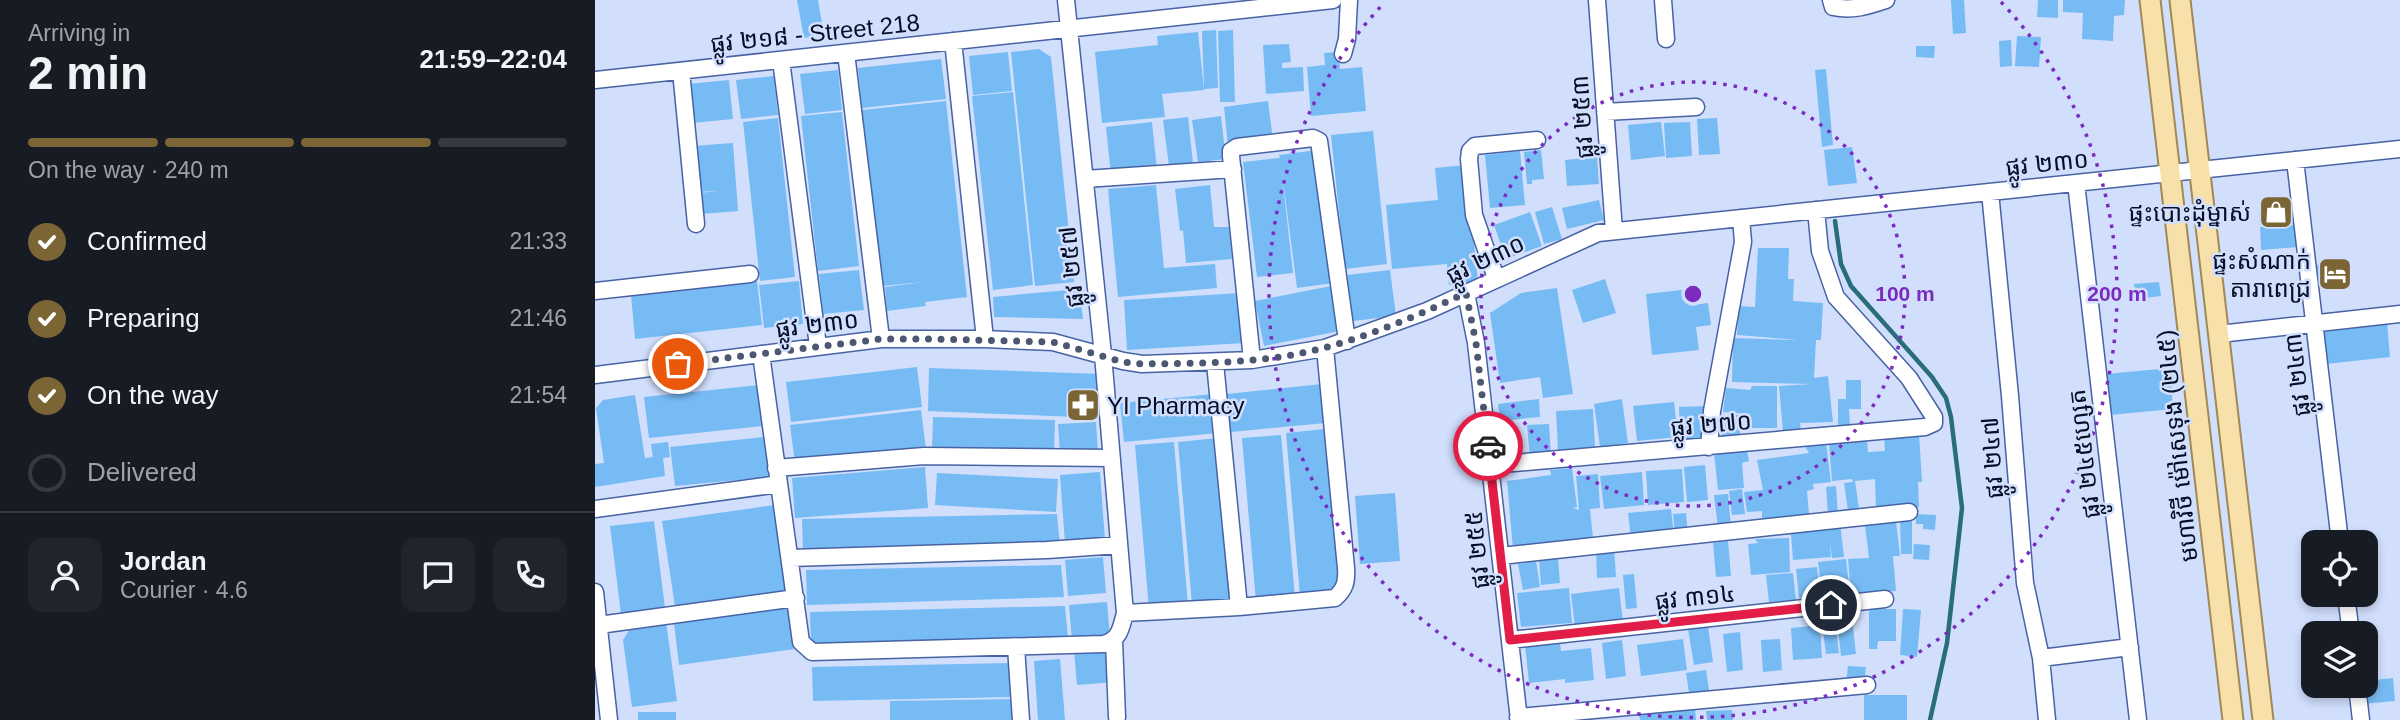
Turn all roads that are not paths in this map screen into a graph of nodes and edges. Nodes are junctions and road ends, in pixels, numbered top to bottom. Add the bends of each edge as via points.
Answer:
1 (1066, 0) edge
2 (1333, 0) edge
3 (1349, 0) edge
4 (1597, 0) edge
5 (1663, 0) edge
6 (1831, 0) edge
7 (1886, 0) edge
8 (2150, 0) edge
9 (2181, 0) edge
10 (1069, 29) junction
11 (1666, 39) dead end
12 (953, 41) junction
13 (846, 53) junction
14 (1343, 54) dead end
15 (781, 60) junction
16 (681, 71) junction
17 (595, 80) edge
18 (1696, 107) dead end
19 (1605, 112) junction
20 (1537, 139) dead end
21 (2400, 149) edge
22 (2295, 160) junction
23 (1233, 169) junction
24 (2200, 170) junction
25 (2171, 173) junction
26 (1085, 179) junction
27 (2076, 183) junction
28 (1990, 192) junction
29 (1816, 210) junction
30 (1741, 218) junction
31 (696, 224) dead end
32 (1614, 231) junction
33 (750, 274) dead end
34 (1496, 278) junction
35 (595, 291) edge
36 (1466, 293) junction
37 (2400, 314) edge
38 (2314, 324) junction
39 (2219, 334) junction
40 (881, 339) junction
41 (985, 339) junction
42 (1347, 341) junction
43 (818, 346) junction
44 (1325, 348) junction
45 (761, 354) junction
46 (1103, 355) junction
47 (1252, 360) junction
48 (1215, 363) junction
49 (595, 375) edge
50 (1709, 447) junction
51 (1112, 458) junction
52 (1491, 465) junction
53 (777, 476) junction
54 (595, 509) edge
55 (1909, 512) dead end
56 (2339, 530) edge
57 (1119, 545) junction
58 (1501, 556) junction
59 (790, 558) junction
60 (595, 592) edge
61 (796, 598) junction
62 (1885, 599) dead end
63 (1239, 607) junction
64 (1125, 613) junction
65 (599, 625) junction
66 (1510, 640) junction
67 (1114, 641) junction
68 (1016, 647) junction
69 (2130, 647) junction
70 (2041, 658) junction
71 (1867, 685) dead end
72 (2358, 698) edge
73 (1118, 717) dead end
74 (1518, 719) edge
75 (609, 720) edge
76 (1021, 720) edge
77 (2047, 720) edge
78 (2138, 720) edge
79 (2233, 720) edge
80 (2263, 720) edge
81 (2361, 720) edge

1 - 10 street, ផ្លូវ ២៥៧
2 - 10 street, ផ្លូវ ២១៨ - Street 218
3 - 14 street
4 - 19 street, ផ្លូវ ២៥៣
5 - 11 street
6 - 7 street via 1833,7 1845,10
8 - 25 main road, មហាវិថី ម៉ៅសេទុង (២៤៥)
9 - 24 main road
10 - 12 street, ផ្លូវ ២១៨ - Street 218
10 - 26 street, ផ្លូវ ២៥៧
12 - 13 street, ផ្លូវ ២១៨ - Street 218
12 - 41 street
13 - 15 street, ផ្លូវ ២១៨ - Street 218
13 - 40 street
15 - 16 street, ផ្លូវ ២១៨ - Street 218
15 - 43 street
16 - 17 street, ផ្លូវ ២១៨ - Street 218
16 - 31 street
18 - 19 street
19 - 32 street, ផ្លូវ ២៥៣
20 - 34 street via 1470,150 1474,215
21 - 22 street, ផ្លូវ ២៣០
22 - 24 street, ផ្លូវ ២៣០
22 - 38 street, ផ្លូវ ២៤៣
23 - 26 street
23 - 42 street via 1231,150 1237,147 1319,141
23 - 47 street
24 - 25 street, ផ្លូវ ២៣០
24 - 39 main road
25 - 27 street, ផ្លូវ ២៣០
25 - 79 main road, មហាវិថី ម៉ៅសេទុង (២៤៥)
26 - 46 street, ផ្លូវ ២៥៧
27 - 28 street, ផ្លូវ ២៣០
27 - 69 street, ផ្លូវ ២៤៥ហ្សេត
28 - 29 street, ផ្លូវ ២៣០
28 - 70 street, ផ្លូវ ២៤៧ via 2025,583
29 - 30 street, ផ្លូវ ២៣០
29 - 50 street, ផ្លូវ ២៧០ via 1820,251 1836,298 1909,378 1934,423
30 - 32 street, ផ្លូវ ២៣០
30 - 50 street via 1743,242
32 - 34 street, ផ្លូវ ២៣០ via 1598,233
33 - 35 street
34 - 36 street, ផ្លូវ ២៣០
36 - 42 street, ផ្លូវ ២៣០
36 - 52 street, ផ្លូវ ២៥៥
37 - 38 street
38 - 39 street
38 - 56 street, ផ្លូវ ២៤៣
39 - 80 main road
40 - 41 street, ផ្លូវ ២៣០
40 - 43 street, ផ្លូវ ២៣០
41 - 46 street, ផ្លូវ ២៣០ via 1053,342
42 - 44 street, ផ្លូវ ២៣០
43 - 45 street, ផ្លូវ ២៣០
44 - 47 street, ផ្លូវ ២៣០
44 - 63 street via 1346,583 1335,598
45 - 49 street, ផ្លូវ ២៣០
45 - 53 street
46 - 48 street, ផ្លូវ ២៣០ via 1142,364
46 - 51 street, ផ្លូវ ២៥៧
47 - 48 street, ផ្លូវ ២៣០
48 - 63 street
50 - 52 street, ផ្លូវ ២៧០
51 - 53 street via 924,456
51 - 57 street, ផ្លូវ ២៥៧
52 - 58 street, ផ្លូវ ២៥៥
53 - 54 street
53 - 59 street
55 - 58 street
57 - 59 street
57 - 64 street, ផ្លូវ ២៥៧
58 - 66 street, ផ្លូវ ២៥៥
59 - 61 street
60 - 65 street
61 - 65 street
61 - 68 street via 801,642 812,652
62 - 66 street, ផ្លូវ ៣១៤
63 - 64 street
64 - 67 street
65 - 75 street
66 - 74 street, ផ្លូវ ២៥៥
67 - 68 street
67 - 73 street
68 - 76 street
69 - 70 street
69 - 78 street, ផ្លូវ ២៤៥ហ្សេត
70 - 77 street, ផ្លូវ ២៤៧
71 - 74 street
72 - 81 street

